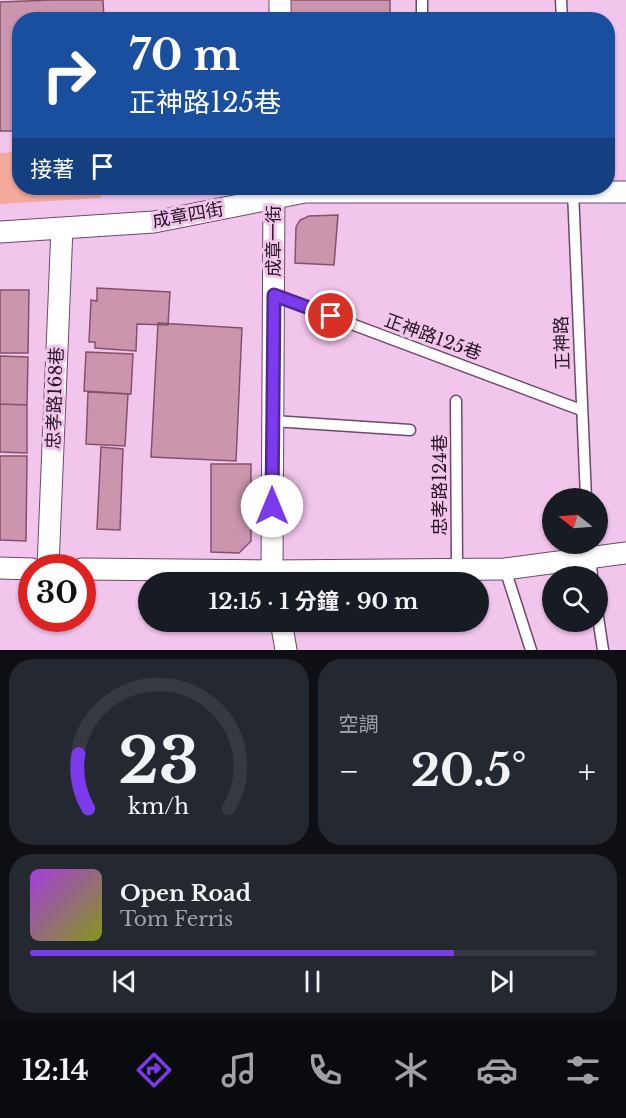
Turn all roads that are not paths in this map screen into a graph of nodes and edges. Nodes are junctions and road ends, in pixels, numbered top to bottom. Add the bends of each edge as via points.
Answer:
1 (270, 195) edge
2 (274, 195) edge
3 (573, 195) edge
4 (62, 228) junction
5 (0, 232) edge
6 (274, 295) junction
7 (456, 401) dead end
8 (581, 410) junction
9 (273, 421) junction
10 (410, 430) dead end
11 (585, 488) edge
12 (49, 554) edge
13 (626, 554) edge
14 (590, 559) edge
15 (0, 568) edge
16 (18, 569) edge
17 (457, 569) junction
18 (506, 569) junction
19 (96, 570) edge
20 (164, 572) edge
21 (273, 572) edge
22 (378, 572) edge
23 (283, 632) edge
24 (600, 632) edge
25 (286, 650) edge
26 (531, 650) edge
27 (603, 650) edge

1 - 4 street, 成章四街 via 154,222
2 - 6 street, 成章一街
3 - 8 lane, 正神路
4 - 5 street, 成章四街
4 - 12 street, 忠孝路168巷
6 - 8 lane, 正神路125巷
6 - 9 street, 成章一街
7 - 17 lane, 忠孝路124巷
8 - 11 lane, 正神路
9 - 10 lane
9 - 21 street, 成章一街
13 - 14 street
14 - 18 street
15 - 16 street
17 - 18 street
17 - 22 street
18 - 26 lane
19 - 20 street
23 - 25 street
24 - 27 lane

